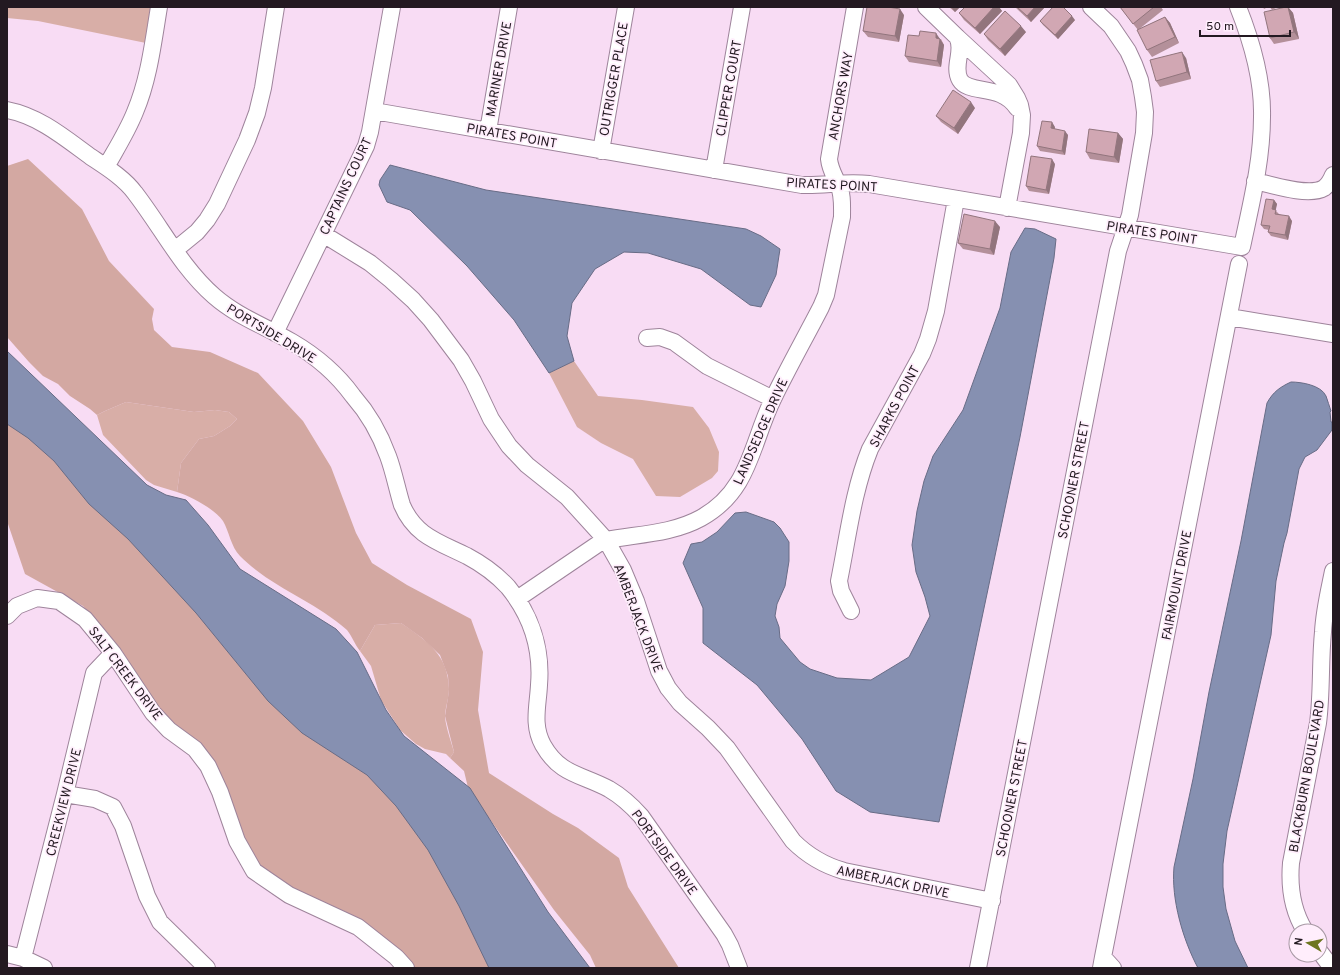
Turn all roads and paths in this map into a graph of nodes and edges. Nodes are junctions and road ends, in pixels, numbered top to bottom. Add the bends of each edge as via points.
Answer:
1 (160, 7) edge
2 (276, 7) edge
3 (392, 7) edge
4 (509, 7) edge
5 (626, 7) edge
6 (742, 7) edge
7 (855, 7) edge
8 (926, 7) edge
9 (1091, 7) edge
10 (1238, 7) edge
11 (957, 36) junction
12 (7, 110) edge
13 (374, 111) junction
14 (1022, 116) junction
15 (488, 131) junction
16 (601, 151) junction
17 (106, 167) junction
18 (714, 170) junction
19 (1333, 175) edge
20 (1255, 181) junction
21 (838, 183) junction
22 (956, 199) junction
23 (1007, 208) junction
24 (1125, 228) junction
25 (323, 234) junction
26 (175, 250) junction
27 (1239, 264) dead end
28 (1228, 317) junction
29 (275, 333) junction
30 (1333, 334) edge
31 (647, 338) dead end
32 (773, 400) junction
33 (606, 540) junction
34 (1333, 571) edge
35 (517, 599) junction
36 (851, 611) dead end
37 (1329, 611) edge
38 (7, 616) edge
39 (113, 653) junction
40 (65, 794) junction
41 (992, 901) junction
42 (1301, 923) edge
43 (7, 954) edge
44 (23, 958) junction
45 (1106, 964) edge
46 (44, 968) edge
47 (207, 968) edge
48 (406, 968) edge
49 (739, 968) edge
50 (978, 968) edge

1 - 17 street via 143,90 126,132
2 - 26 street via 263,88 247,140 207,220
3 - 13 street, CAPTAINS COURT
4 - 15 street, MARINER DRIVE
5 - 16 street, OUTRIGGER PLACE
6 - 18 street, CLIPPER COURT
7 - 21 street, ANCHORS WAY via 829,159
8 - 11 street
9 - 24 street, SCHOONER STREET via 1111,26 1128,51 1140,80 1143,98 1144,133 1130,215
10 - 20 street via 1254,55 1262,99 1262,133
11 - 14 street via 1009,85 1017,98
11 - 14 street via 960,46 957,70 962,82 970,87 1005,95 1016,105
12 - 17 street, PORTSIDE DRIVE via 47,126
13 - 15 street, PIRATES POINT
13 - 25 street, CAPTAINS COURT via 366,146
14 - 23 street
15 - 16 street, PIRATES POINT
16 - 18 street, PIRATES POINT
17 - 26 street, PORTSIDE DRIVE via 136,193
18 - 21 street, PIRATES POINT via 802,185
19 - 20 street via 1324,188 1312,192
20 - 24 street, PIRATES POINT via 1242,247
21 - 22 street, PIRATES POINT via 864,183
21 - 32 street, LANDSEDGE DRIVE via 842,196 842,217 826,295
22 - 23 street, PIRATES POINT
22 - 36 street, SHARKS POINT via 936,311 928,339 870,449 857,491 839,581
23 - 24 street, PIRATES POINT
24 - 41 street, SCHOONER STREET via 1112,281
25 - 29 street, CAPTAINS COURT
25 - 33 street, AMBERJACK DRIVE via 370,263 427,314 461,360 491,419 509,446 526,465 567,497
26 - 29 street, PORTSIDE DRIVE via 194,276 226,306
27 - 28 street, FAIRMOUNT DRIVE
28 - 30 street
28 - 45 street, FAIRMOUNT DRIVE
29 - 35 street, PORTSIDE DRIVE via 305,350 329,369 362,408 382,441 402,505 415,526 433,540 487,568
31 - 32 street via 660,337 674,342 708,366
32 - 33 street, LANDSEDGE DRIVE via 743,476 732,493 718,506 676,529
33 - 35 street, LANDSEDGE DRIVE
33 - 41 street, AMBERJACK DRIVE via 623,570 636,601 659,672 668,688 727,748 800,848 820,863 844,871
34 - 37 street, BLACKBURN BOULEVARD
35 - 49 street, PORTSIDE DRIVE via 537,643 540,675 537,729 549,756 569,772 611,790 641,816 724,934
37 - 42 street, BLACKBURN BOULEVARD via 1323,632 1318,723 1291,863 1292,900
38 - 39 street, SALT CREEK DRIVE via 17,606 37,598 59,601 85,619
39 - 40 street, CREEKVIEW DRIVE via 94,673
39 - 48 street, SALT CREEK DRIVE via 153,713 169,730 195,749 208,766 237,841 254,871 288,895 358,927
40 - 44 street, CREEKVIEW DRIVE
40 - 47 street via 95,799 113,807 123,826 147,896 160,922
41 - 50 street, SCHOONER STREET
43 - 44 street
44 - 46 street

